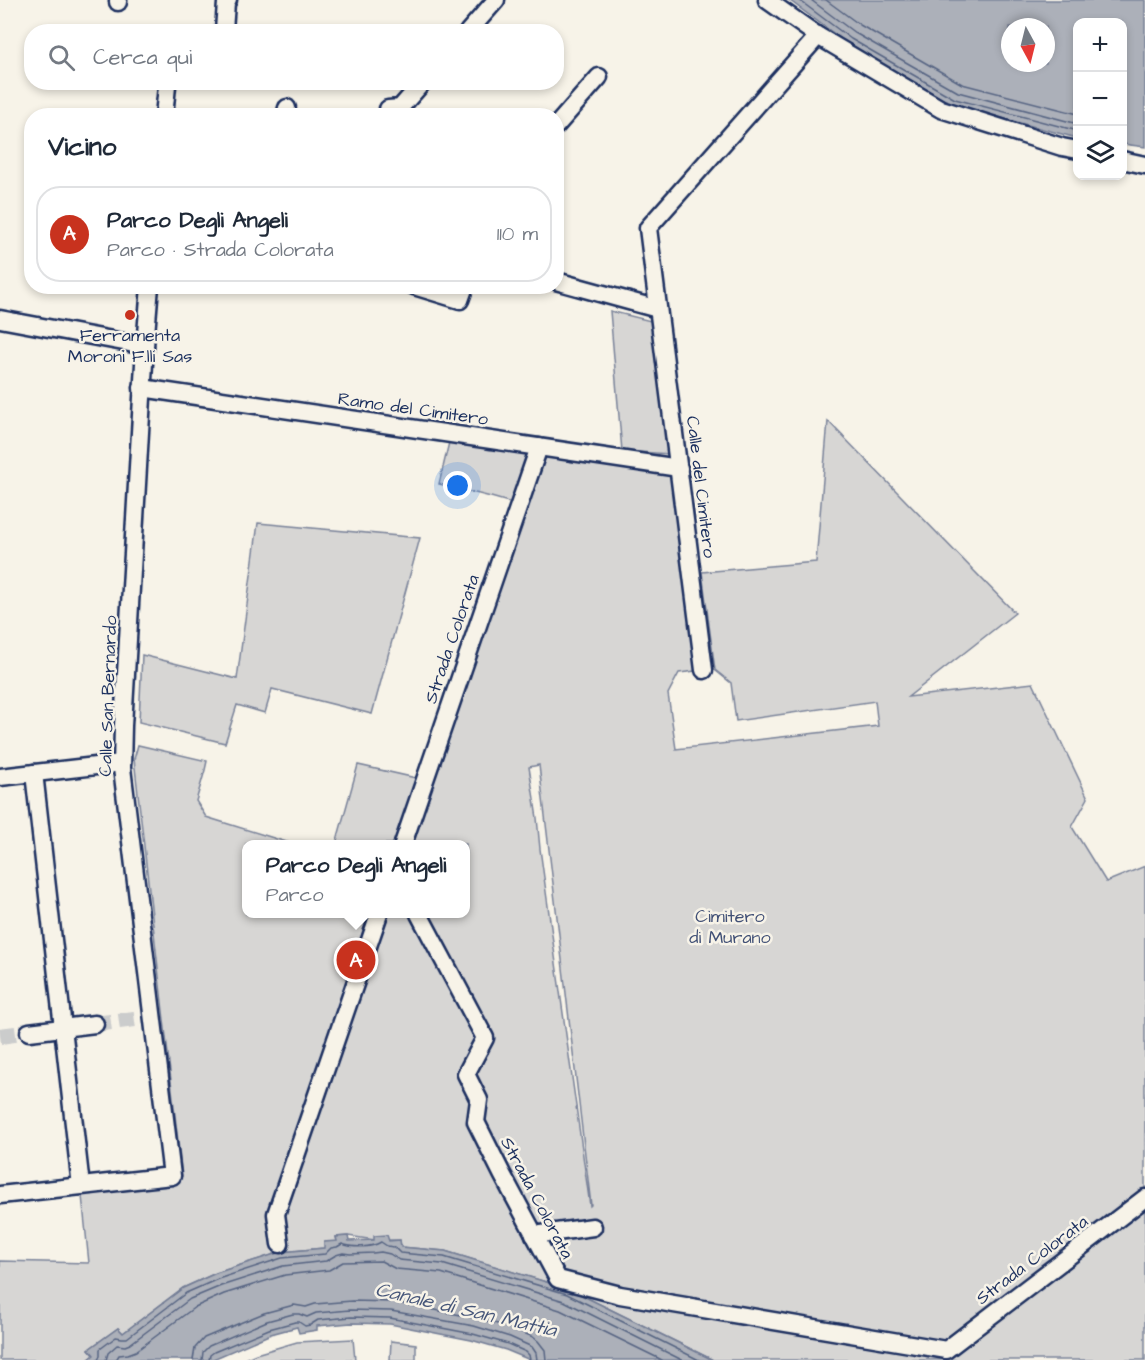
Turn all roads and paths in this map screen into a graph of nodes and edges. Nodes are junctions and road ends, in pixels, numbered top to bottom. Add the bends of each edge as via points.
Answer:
1 (228, 0) edge
2 (496, 0) edge
3 (767, 0) edge
4 (224, 24) edge
5 (475, 24) edge
6 (818, 36) junction
7 (599, 77) dead end
8 (167, 90) edge
9 (416, 90) edge
10 (165, 108) edge
11 (400, 108) edge
12 (564, 117) edge
13 (1073, 149) edge
14 (1127, 161) edge
15 (1145, 165) edge
16 (564, 283) edge
17 (149, 294) edge
18 (440, 294) edge
19 (462, 294) edge
20 (658, 309) junction
21 (0, 319) edge
22 (145, 346) junction
23 (142, 388) junction
24 (539, 447) junction
25 (679, 468) junction
26 (704, 670) dead end
27 (122, 764) junction
28 (34, 773) junction
29 (0, 777) edge
30 (404, 840) edge
31 (378, 918) edge
32 (421, 918) edge
33 (95, 1024) tunnel mouth
34 (63, 1028) junction
35 (29, 1032) tunnel mouth
36 (81, 1186) junction
37 (0, 1195) edge
38 (1145, 1198) edge
39 (593, 1227) dead end
40 (534, 1235) junction
41 (280, 1244) dead end
42 (941, 1354) edge

1 - 4 street
2 - 5 street
3 - 6 street
6 - 13 street via 941,109
6 - 20 street, Calle del Cimitero via 648,228
7 - 12 street
8 - 10 street
9 - 11 street
14 - 15 street
16 - 20 street
17 - 22 street, Calle San Bernardo
18 - 19 street via 459,300
20 - 25 street, Calle del Cimitero
21 - 22 street
22 - 23 street, Calle San Bernardo
23 - 24 street, Ramo del Cimitero
23 - 27 street, Calle San Bernardo
24 - 25 street, Ramo del Cimitero
24 - 30 street, Strada Colorata
25 - 26 street, Calle del Cimitero
27 - 28 street
27 - 36 street, Calle San Bernardo via 148,1018 172,1176
28 - 29 street
28 - 34 street
31 - 41 street via 276,1214
32 - 40 street, Strada Colorata via 485,1038 466,1074 479,1100 476,1122
33 - 34 street
34 - 35 street
34 - 36 street
36 - 37 street
38 - 42 street, Strada Colorata
39 - 40 street
40 - 42 street, Strada Colorata via 558,1280

